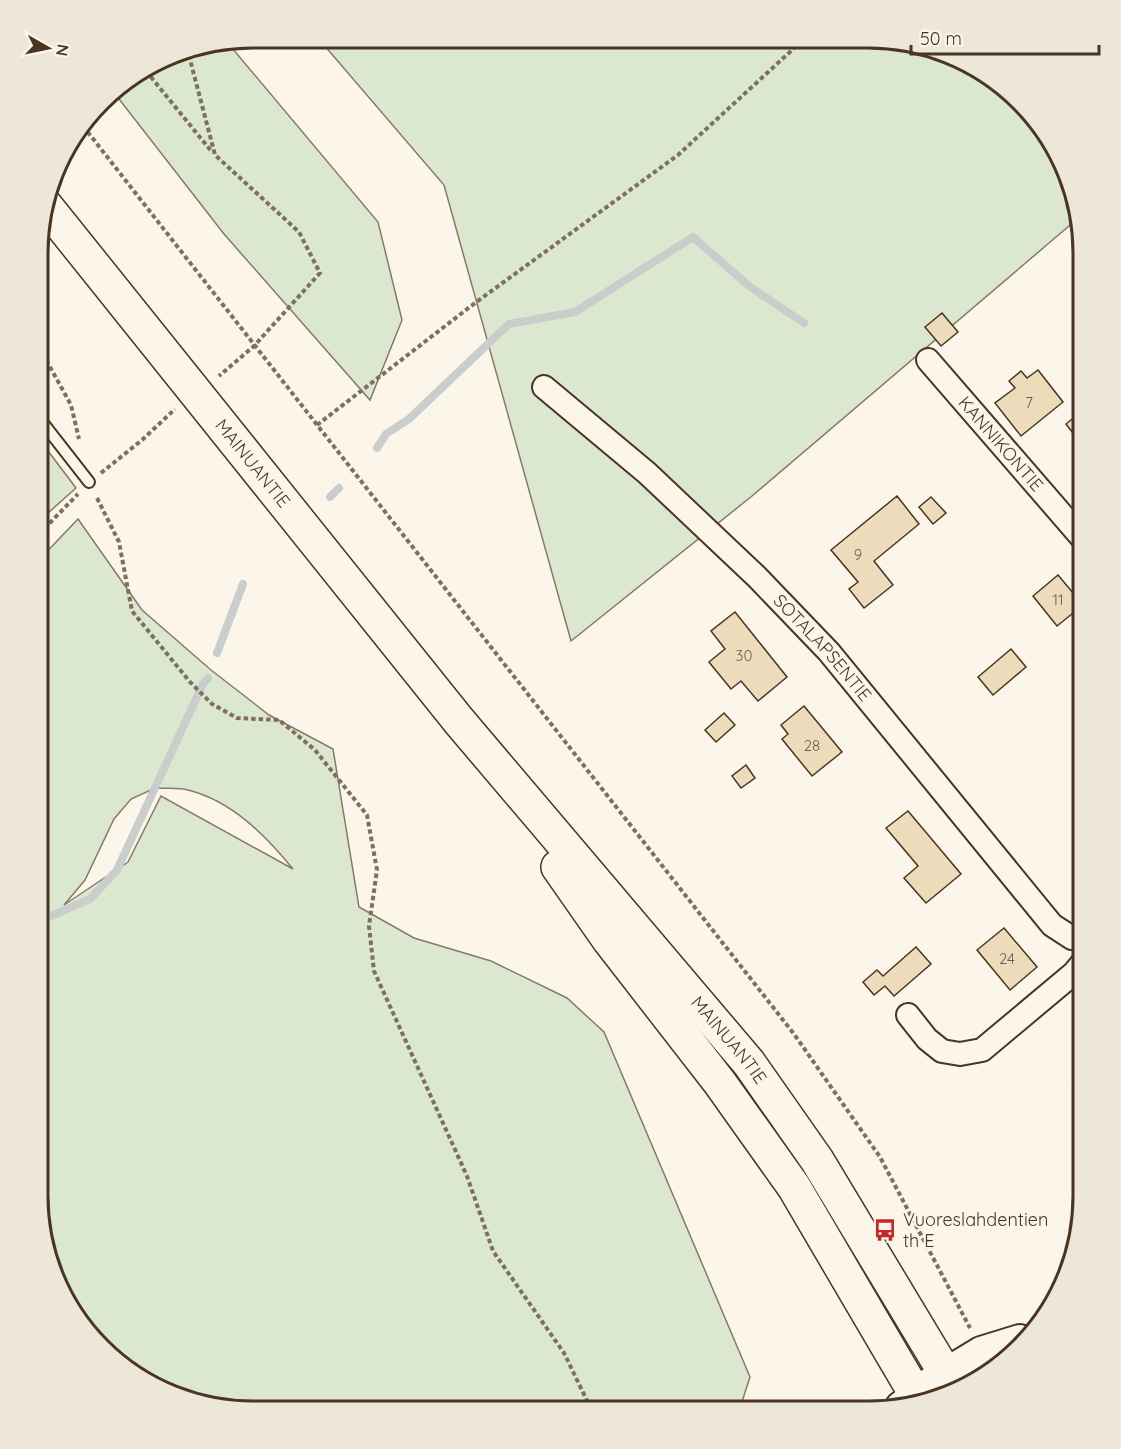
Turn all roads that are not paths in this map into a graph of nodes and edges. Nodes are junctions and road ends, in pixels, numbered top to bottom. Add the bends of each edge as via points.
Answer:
1 (52, 214) edge
2 (928, 360) dead end
3 (544, 387) dead end
4 (48, 430) edge
5 (89, 482) road end
6 (1073, 521) edge
7 (459, 721) junction
8 (1073, 936) edge
9 (1073, 974) edge
10 (908, 1015) dead end
11 (1013, 1341) edge
12 (950, 1382) edge
13 (924, 1393) edge
14 (910, 1396) edge

1 - 7 highway, MAINUANTIE
2 - 6 street, KANNIKONTIE
3 - 8 street, SOTALAPSENTIE via 647,473 821,643 1052,925
4 - 5 lane
7 - 12 highway, MAINUANTIE via 749,1063 818,1160
7 - 14 highway, MAINUANTIE via 609,940 720,1083 794,1187
9 - 10 street via 982,1050 960,1054 942,1051
11 - 12 street via 981,1351
12 - 13 street

